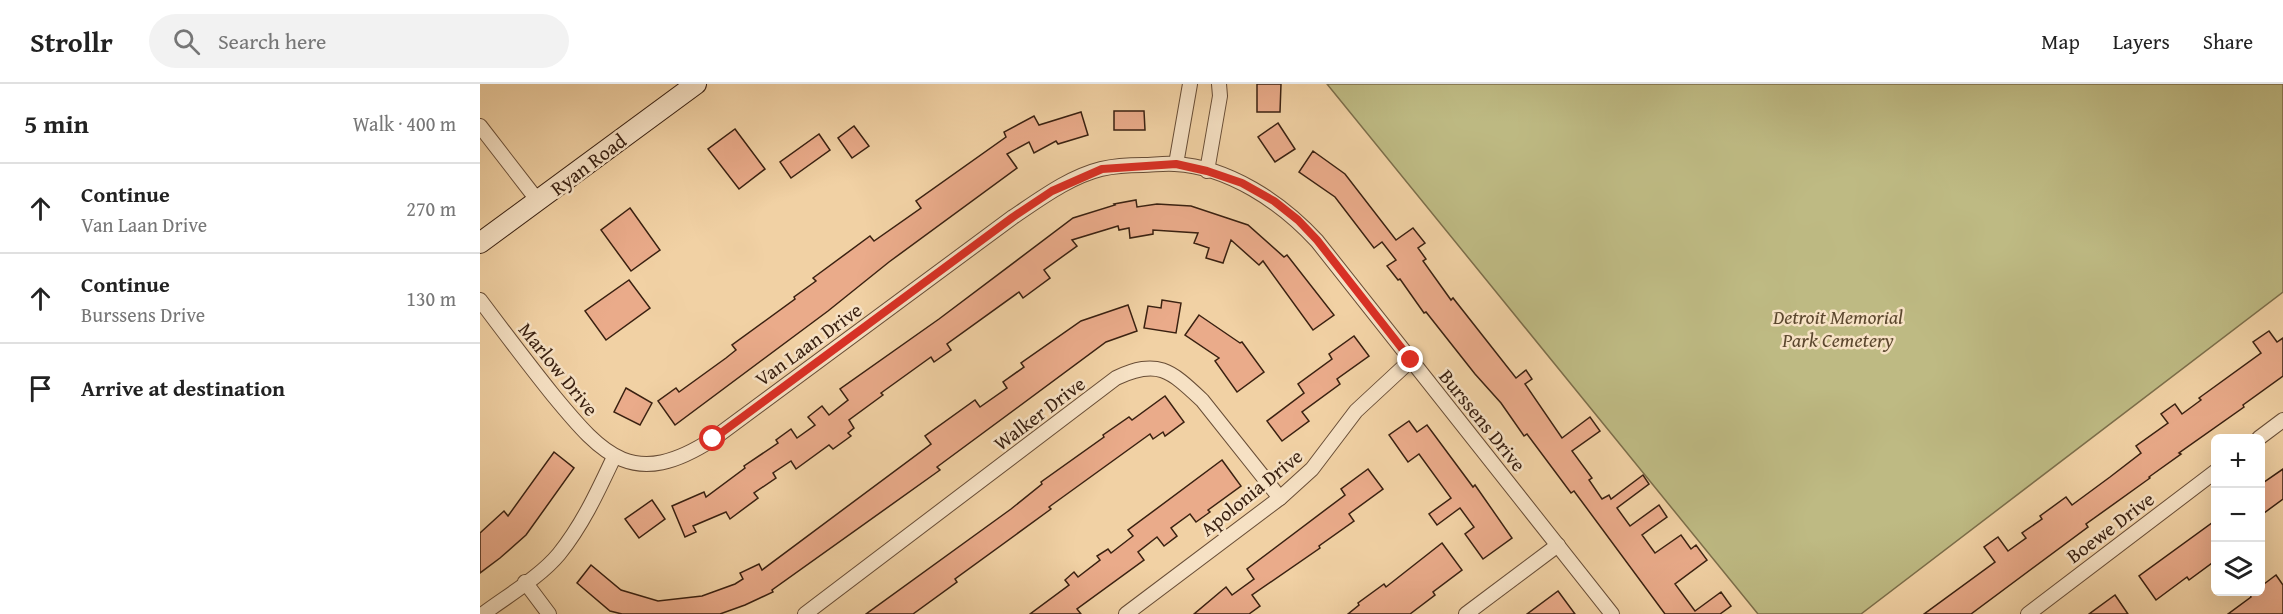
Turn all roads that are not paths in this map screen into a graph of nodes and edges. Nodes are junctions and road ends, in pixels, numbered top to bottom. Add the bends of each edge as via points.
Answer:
1 (696, 84) edge
2 (1190, 84) edge
3 (1219, 84) edge
4 (480, 126) edge
5 (1176, 164) junction
6 (1207, 171) junction
7 (538, 201) junction
8 (480, 243) edge
9 (480, 300) edge
10 (1411, 360) junction
11 (2283, 420) edge
12 (2264, 434) edge
13 (614, 457) junction
14 (2211, 475) edge
15 (1281, 498) junction
16 (1558, 545) junction
17 (525, 582) junction
18 (2030, 613) edge
19 (483, 614) edge
20 (549, 614) edge
21 (805, 614) edge
22 (1126, 614) edge
23 (1466, 614) edge
24 (1612, 614) edge

1 - 7 main road, Ryan Road
2 - 5 street
3 - 6 street
4 - 7 street
5 - 6 street, Van Laan Drive
5 - 13 street, Van Laan Drive via 1102,169 1052,191 700,447 669,462 648,464
6 - 10 street, Burssens Drive via 1242,183 1298,220
7 - 8 main road, Ryan Road
9 - 13 street, Marlow Drive via 573,420
10 - 15 street, Apolonia Drive via 1356,411 1312,469
10 - 16 street, Burssens Drive
11 - 12 street
13 - 17 street via 573,534 558,555
14 - 18 street, Boewe Drive
15 - 21 street, Walker Drive via 1187,386 1159,369 1133,370 1116,378
15 - 22 street, Apolonia Drive
16 - 23 street
16 - 24 street, Burssens Drive
17 - 19 street
17 - 20 street

